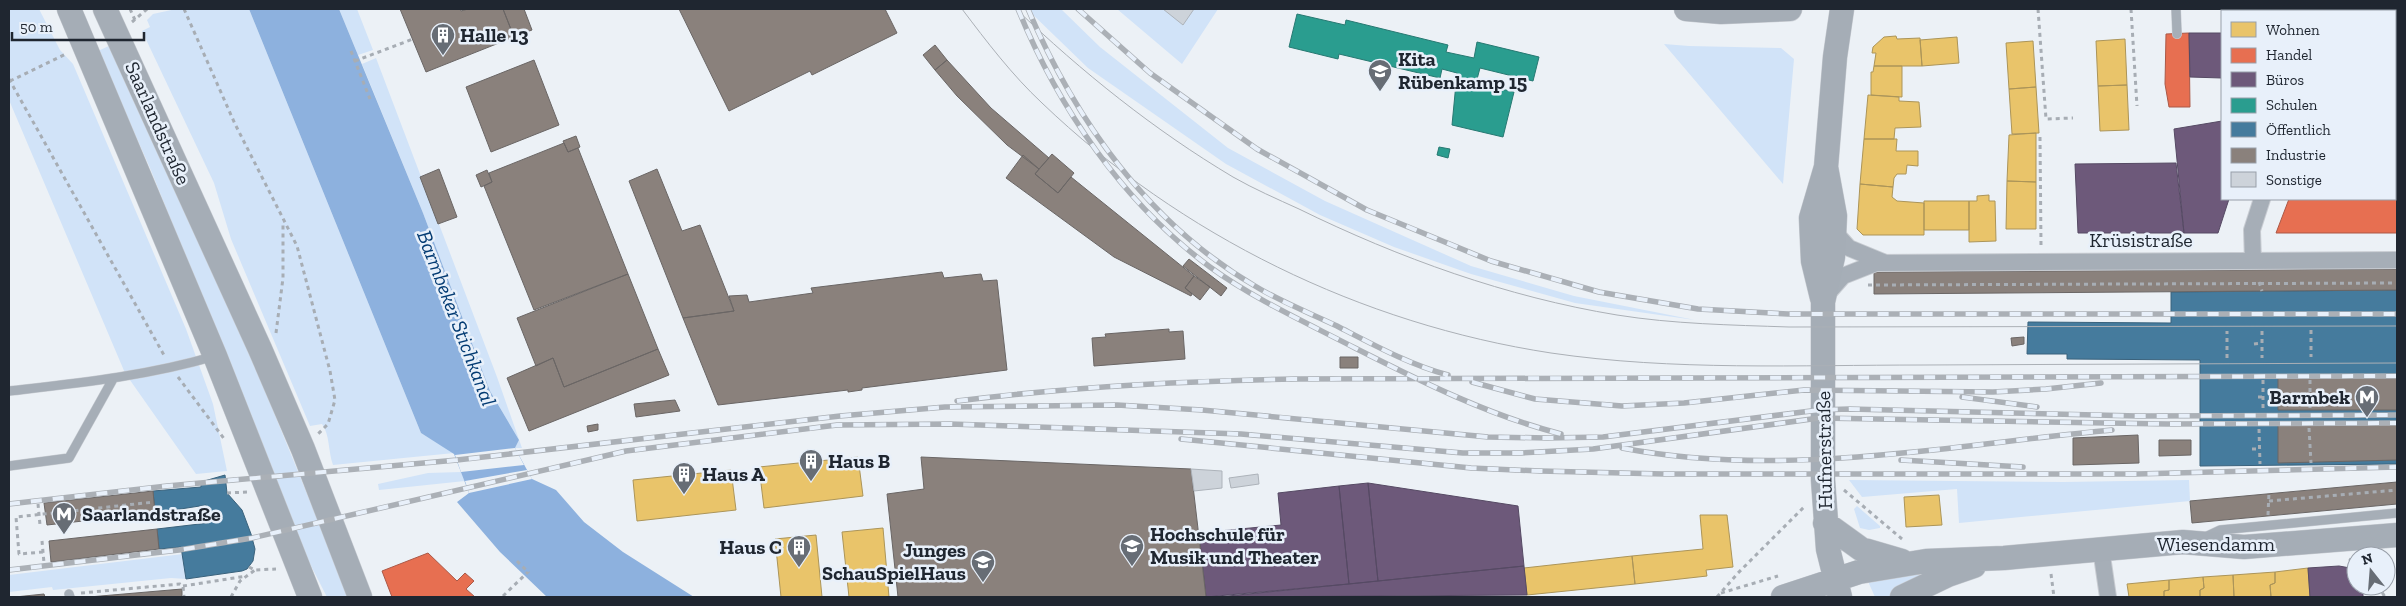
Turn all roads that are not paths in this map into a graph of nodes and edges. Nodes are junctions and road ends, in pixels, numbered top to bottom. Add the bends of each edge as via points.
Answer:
1 (69, 9) edge
2 (105, 9) edge
3 (1686, 9) edge
4 (1790, 9) edge
5 (1842, 9) edge
6 (2176, 9) edge
7 (2177, 34) dead end
8 (1823, 175) junction
9 (2262, 200) edge
10 (1834, 233) junction
11 (2397, 260) edge
12 (2252, 261) junction
13 (1885, 262) junction
14 (1823, 302) junction
15 (214, 356) junction
16 (113, 379) junction
17 (9, 391) edge
18 (9, 466) edge
19 (2397, 513) edge
20 (1825, 524) junction
21 (2397, 535) edge
22 (2197, 542) junction
23 (2101, 549) junction
24 (2004, 558) junction
25 (1917, 562) junction
26 (1781, 586) edge
27 (1838, 588) edge
28 (310, 597) edge
29 (360, 597) edge
30 (1902, 597) edge
31 (2108, 597) edge

1 - 15 main road, Saarlandstraße
2 - 29 main road, Saarlandstraße via 260,349
3 - 4 main road via 1721,12
5 - 8 main road, Hufnerstraße
6 - 7 lane
8 - 10 main road, Hufnerstraße via 1833,200
8 - 14 main road, Hufnerstraße via 1811,218 1813,261
9 - 12 street via 2252,230
10 - 13 street, Krüsistraße via 1854,251
10 - 14 main road, Hufnerstraße via 1833,258
11 - 12 street, Krüsistraße
12 - 13 street, Krüsistraße
13 - 14 street, Krüsistraße via 1850,272 1837,281
14 - 20 main road, Hufnerstraße
15 - 16 lane
15 - 28 main road, Saarlandstraße
16 - 17 lane
16 - 18 lane via 69,458
19 - 22 lane via 2220,530
20 - 25 main road via 1861,549
20 - 27 main road, Hufnerstraße
21 - 22 main road, Wiesendamm via 2244,547
22 - 23 main road, Wiesendamm
23 - 24 main road, Wiesendamm
23 - 31 street
24 - 25 main road, Wiesendamm
24 - 30 main road, Wiesendamm via 1948,574
25 - 27 main road, Wiesendamm
26 - 27 main road, Wiesendamm

